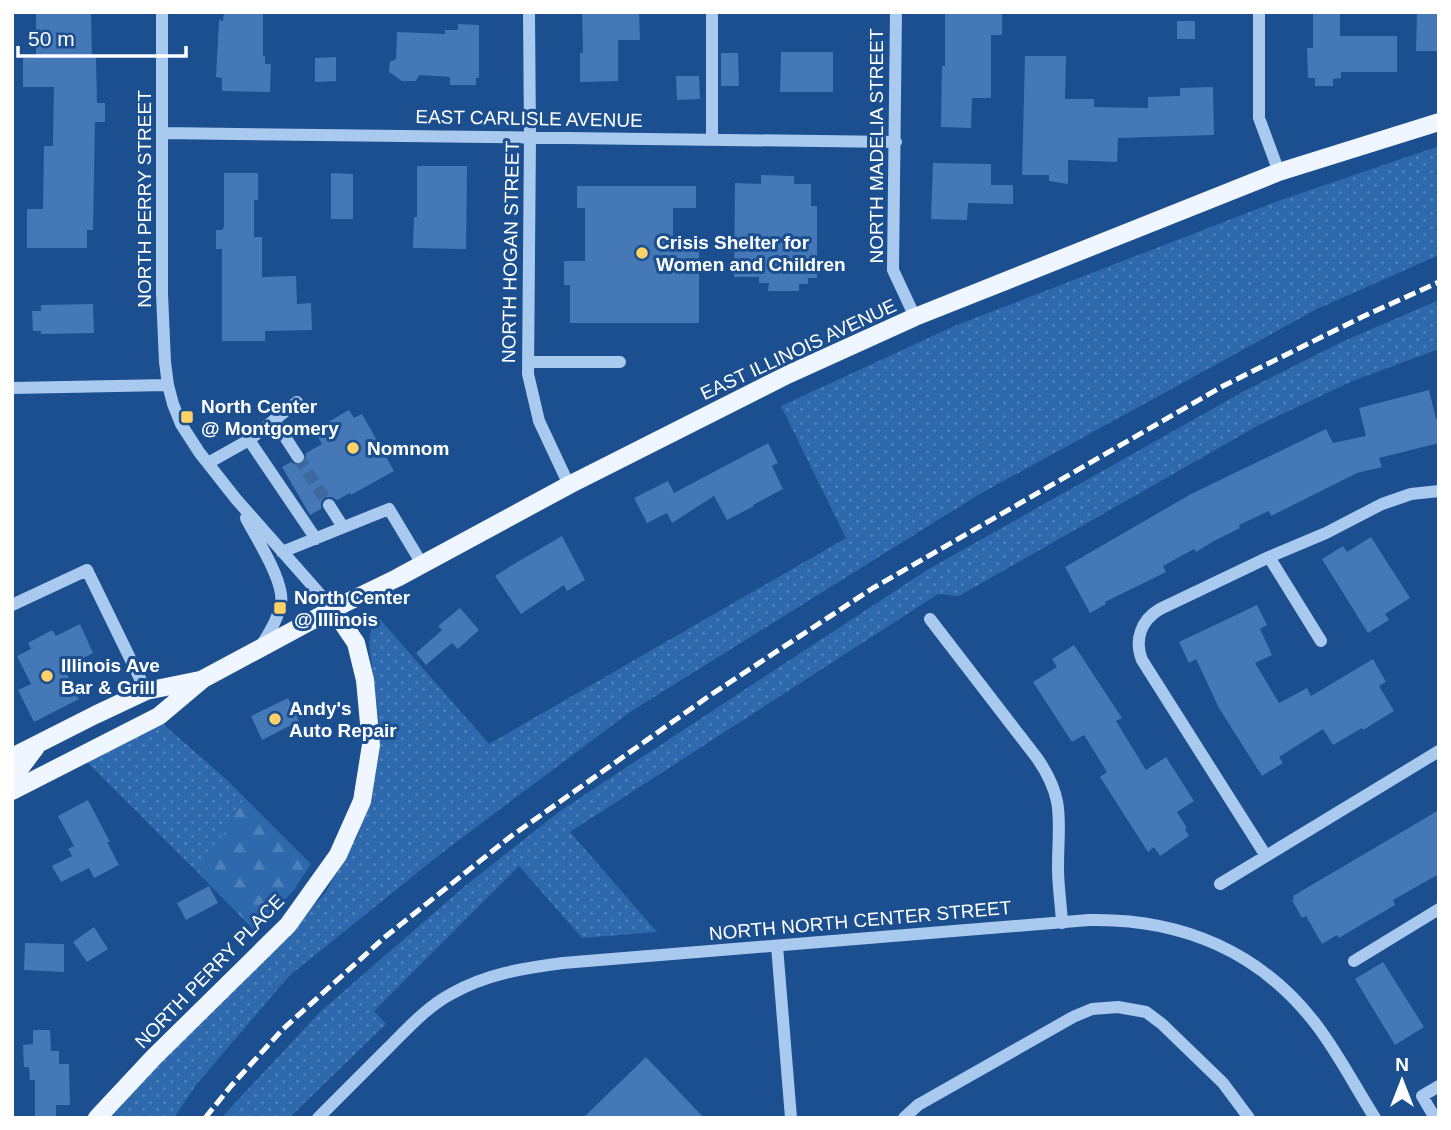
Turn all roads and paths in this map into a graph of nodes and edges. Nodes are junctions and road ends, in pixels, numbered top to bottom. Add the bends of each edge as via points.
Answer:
1 (162, 12) edge
2 (529, 12) edge
3 (712, 12) edge
4 (896, 12) edge
5 (1259, 12) edge
6 (1439, 122) edge
7 (162, 133) junction
8 (530, 137) junction
9 (712, 138) junction
10 (896, 142) junction
11 (1279, 172) junction
12 (915, 317) junction
13 (528, 362) junction
14 (620, 362) dead end
15 (168, 385) junction
16 (12, 388) edge
17 (297, 402) dead end
18 (275, 420) junction
19 (249, 440) junction
20 (298, 457) tunnel mouth
21 (208, 463) junction
22 (569, 485) junction
23 (1439, 491) edge
24 (236, 499) junction
25 (329, 505) tunnel mouth
26 (344, 527) junction
27 (316, 538) junction
28 (282, 552) junction
29 (1269, 557) junction
30 (422, 564) junction
31 (12, 605) edge
32 (332, 610) junction
33 (930, 619) dead end
34 (1321, 641) dead end
35 (259, 649) junction
36 (204, 679) junction
37 (146, 691) junction
38 (12, 744) edge
39 (38, 745) junction
40 (1439, 751) edge
41 (12, 757) edge
42 (12, 779) edge
43 (12, 792) edge
44 (1266, 856) junction
45 (1220, 884) dead end
46 (1439, 909) edge
47 (1062, 923) junction
48 (777, 946) junction
49 (1354, 961) dead end
50 (1439, 1086) edge
51 (97, 1118) edge
52 (318, 1118) edge
53 (791, 1118) edge
54 (904, 1118) edge
55 (1249, 1118) edge
56 (1375, 1118) edge
57 (1435, 1118) edge

1 - 7 street, NORTH PERRY STREET
2 - 8 street, NORTH HOGAN STREET
3 - 9 street
4 - 10 street, NORTH MADELIA STREET
5 - 11 street via 1259,118
6 - 11 main road, EAST ILLINOIS AVENUE
7 - 8 street, EAST CARLISLE AVENUE
7 - 15 street, NORTH PERRY STREET via 162,295
8 - 9 street, EAST CARLISLE AVENUE
8 - 13 street, NORTH HOGAN STREET
9 - 10 street, EAST CARLISLE AVENUE
10 - 12 street, NORTH MADELIA STREET via 893,270
11 - 12 main road, EAST ILLINOIS AVENUE
12 - 22 main road, EAST ILLINOIS AVENUE via 787,375
13 - 14 street
13 - 22 street, NORTH HOGAN STREET via 539,421
15 - 16 street
15 - 21 street via 181,424
17 - 18 street
18 - 19 street
18 - 20 street
19 - 21 street
19 - 27 street
21 - 24 street
22 - 30 main road, EAST ILLINOIS AVENUE
23 - 29 street via 1382,504
24 - 28 street
24 - 35 street via 278,578 282,602
25 - 26 street
26 - 27 street
26 - 30 street via 389,509
27 - 28 street
28 - 32 street
29 - 34 street
29 - 44 street via 1154,612 1143,623 1138,644 1146,667
30 - 32 main road, EAST ILLINOIS AVENUE
31 - 37 street via 87,570
32 - 35 main road, EAST ILLINOIS AVENUE
32 - 51 main road, NORTH PERRY PLACE via 356,643 365,680 371,745 362,801 338,855 288,925
33 - 47 street via 1051,779 1059,812
35 - 36 main road, EAST ILLINOIS AVENUE
36 - 37 main road, EAST ILLINOIS AVENUE
36 - 43 main road, EAST ILLINOIS AVENUE via 159,716
37 - 39 main road, EAST ILLINOIS AVENUE
38 - 39 street
39 - 41 main road, EAST ILLINOIS AVENUE
39 - 42 main road
40 - 44 street
44 - 45 street
46 - 49 street
47 - 48 street, NORTH NORTH CENTER STREET
47 - 56 street, NORTH NORTH CENTER STREET via 1110,920 1154,925 1203,938 1245,959 1282,987 1316,1024
48 - 52 street, NORTH NORTH CENTER STREET via 550,965 482,979 426,1010
48 - 53 street
50 - 57 street via 1422,1096
54 - 55 street via 918,1105 1073,1017 1092,1009 1118,1007 1146,1012 1162,1024 1223,1083

